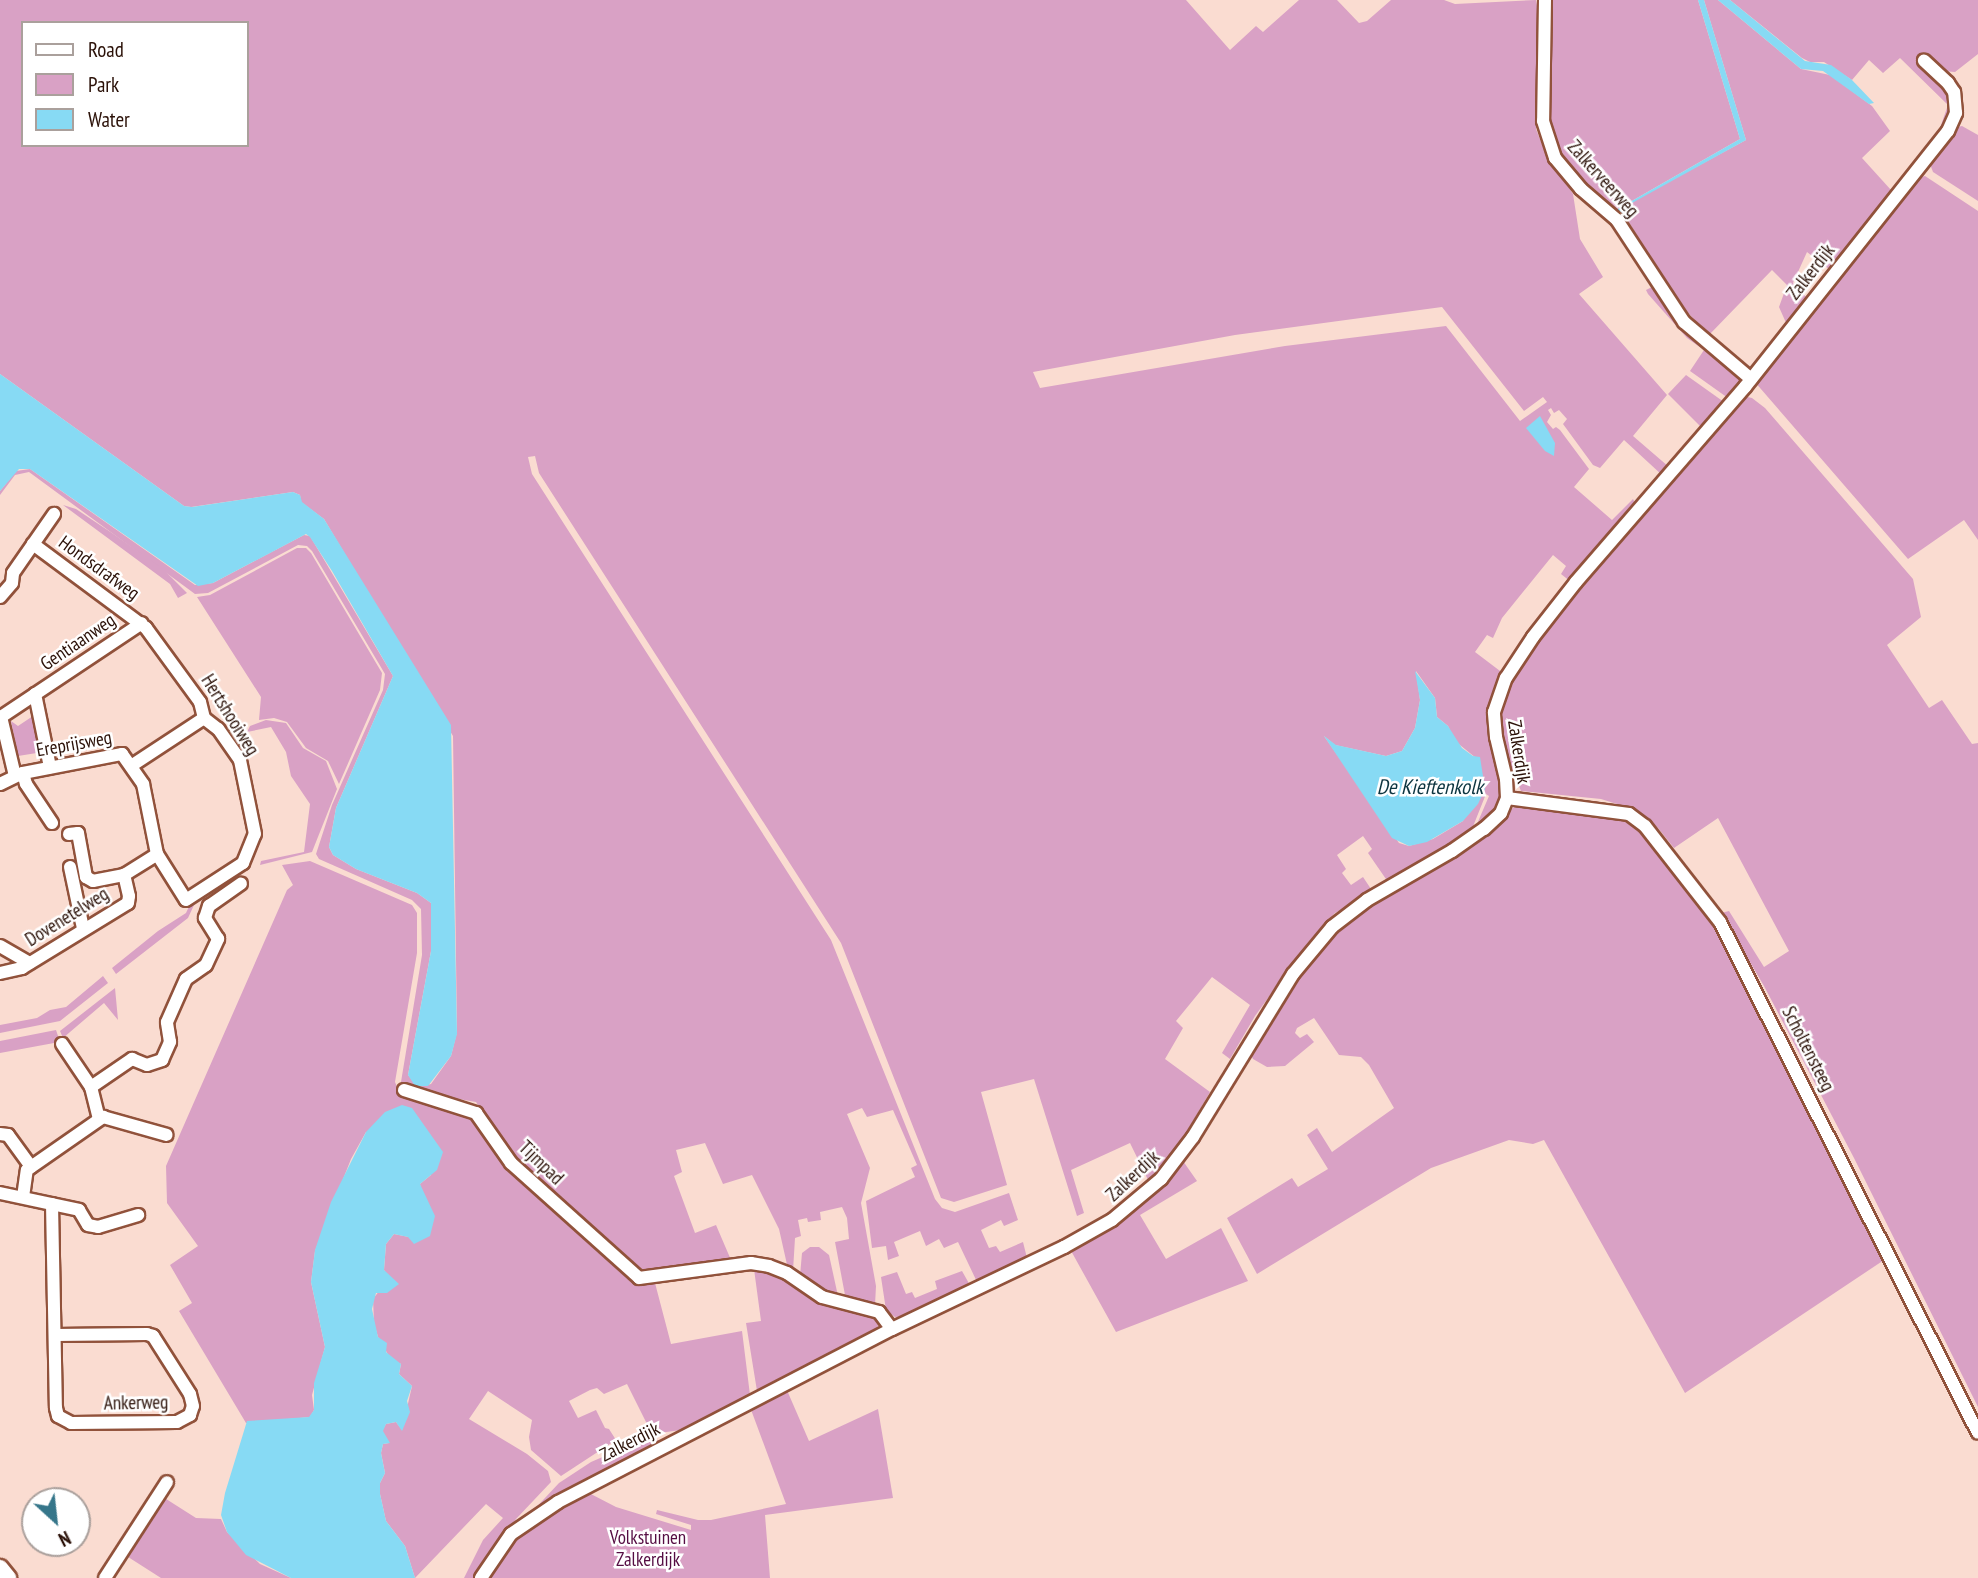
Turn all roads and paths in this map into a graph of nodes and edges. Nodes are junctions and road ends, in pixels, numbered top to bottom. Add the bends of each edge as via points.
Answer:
1 (1545, 0) edge
2 (1924, 61) dead end
3 (1751, 379) junction
4 (54, 514) dead end
5 (33, 544) junction
6 (0, 597) edge
7 (142, 623) junction
8 (35, 694) junction
9 (1, 717) edge
10 (204, 718) junction
11 (131, 766) junction
12 (50, 767) junction
13 (19, 774) junction
14 (0, 784) edge
15 (1507, 797) junction
16 (52, 822) dead end
17 (69, 834) dead end
18 (157, 854) junction
19 (71, 867) dead end
20 (124, 875) junction
21 (241, 884) dead end
22 (83, 928) junction
23 (0, 946) edge
24 (30, 963) junction
25 (0, 973) edge
26 (62, 1044) dead end
27 (91, 1087) junction
28 (404, 1090) dead end
29 (99, 1118) junction
30 (0, 1134) edge
31 (167, 1135) dead end
32 (31, 1167) junction
33 (0, 1194) edge
34 (23, 1197) junction
35 (52, 1204) junction
36 (138, 1215) dead end
37 (892, 1329) junction
38 (55, 1335) junction
39 (1978, 1433) edge
40 (167, 1482) dead end
41 (0, 1568) edge
42 (8, 1578) edge
43 (105, 1578) edge
44 (481, 1578) edge

1 - 3 street, Zalkerveerweg via 1543,121 1555,158 1581,189 1617,220 1684,322
2 - 3 street, Zalkerdijk via 1954,92 1954,121
3 - 15 street, Zalkerdijk via 1576,582 1506,678 1494,720
4 - 5 street, Hondsdrafweg
5 - 6 street, Hondsdrafweg
5 - 7 street, Hondsdrafweg
7 - 8 street, Gentiaanweg
7 - 10 street, Hertshooiweg via 200,702
8 - 9 street, Gentiaanweg
8 - 12 street, Gentiaanweg
9 - 13 street, Gentiaanweg
10 - 11 street, Ereprijsweg
10 - 18 street, Hertshooiweg via 240,760 255,834 243,863 186,900
11 - 12 street, Ereprijsweg via 122,754
11 - 18 street via 144,784
12 - 13 street, Ereprijsweg
13 - 14 street, Ereprijsweg
13 - 16 street, Gentiaanweg
15 - 37 street, Zalkerdijk via 1501,813 1484,829 1351,910 1320,940 1276,999 1185,1149 1144,1195 1112,1220 1064,1247
15 - 39 street, Scholtensteeg via 1629,814 1644,826 1720,922
17 - 20 street, Dovenetelweg via 78,833 86,877 93,881
18 - 20 street, Dovenetelweg
19 - 22 street
20 - 22 street, Dovenetelweg via 128,903
21 - 27 street via 209,905 205,918 218,939 206,965 186,979 167,1022 170,1042 162,1059 147,1065 132,1059
22 - 24 street, Dovenetelweg
23 - 24 street
24 - 25 street, Dovenetelweg
26 - 27 street
27 - 29 street
28 - 37 street, Tijmpad via 476,1113 511,1163 629,1272 646,1279 751,1263 769,1266 822,1297 879,1312
29 - 31 street
29 - 32 street
30 - 32 street via 8,1135
32 - 34 street
33 - 34 street
34 - 35 street
35 - 36 street via 79,1210 88,1225 98,1227
35 - 38 street, Ankerweg
37 - 44 street, Zalkerdijk via 540,1513 511,1534
38 - 38 street, Ankerweg via 56,1408 65,1422 177,1422 190,1415 190,1394 153,1336
40 - 43 street
41 - 42 street

